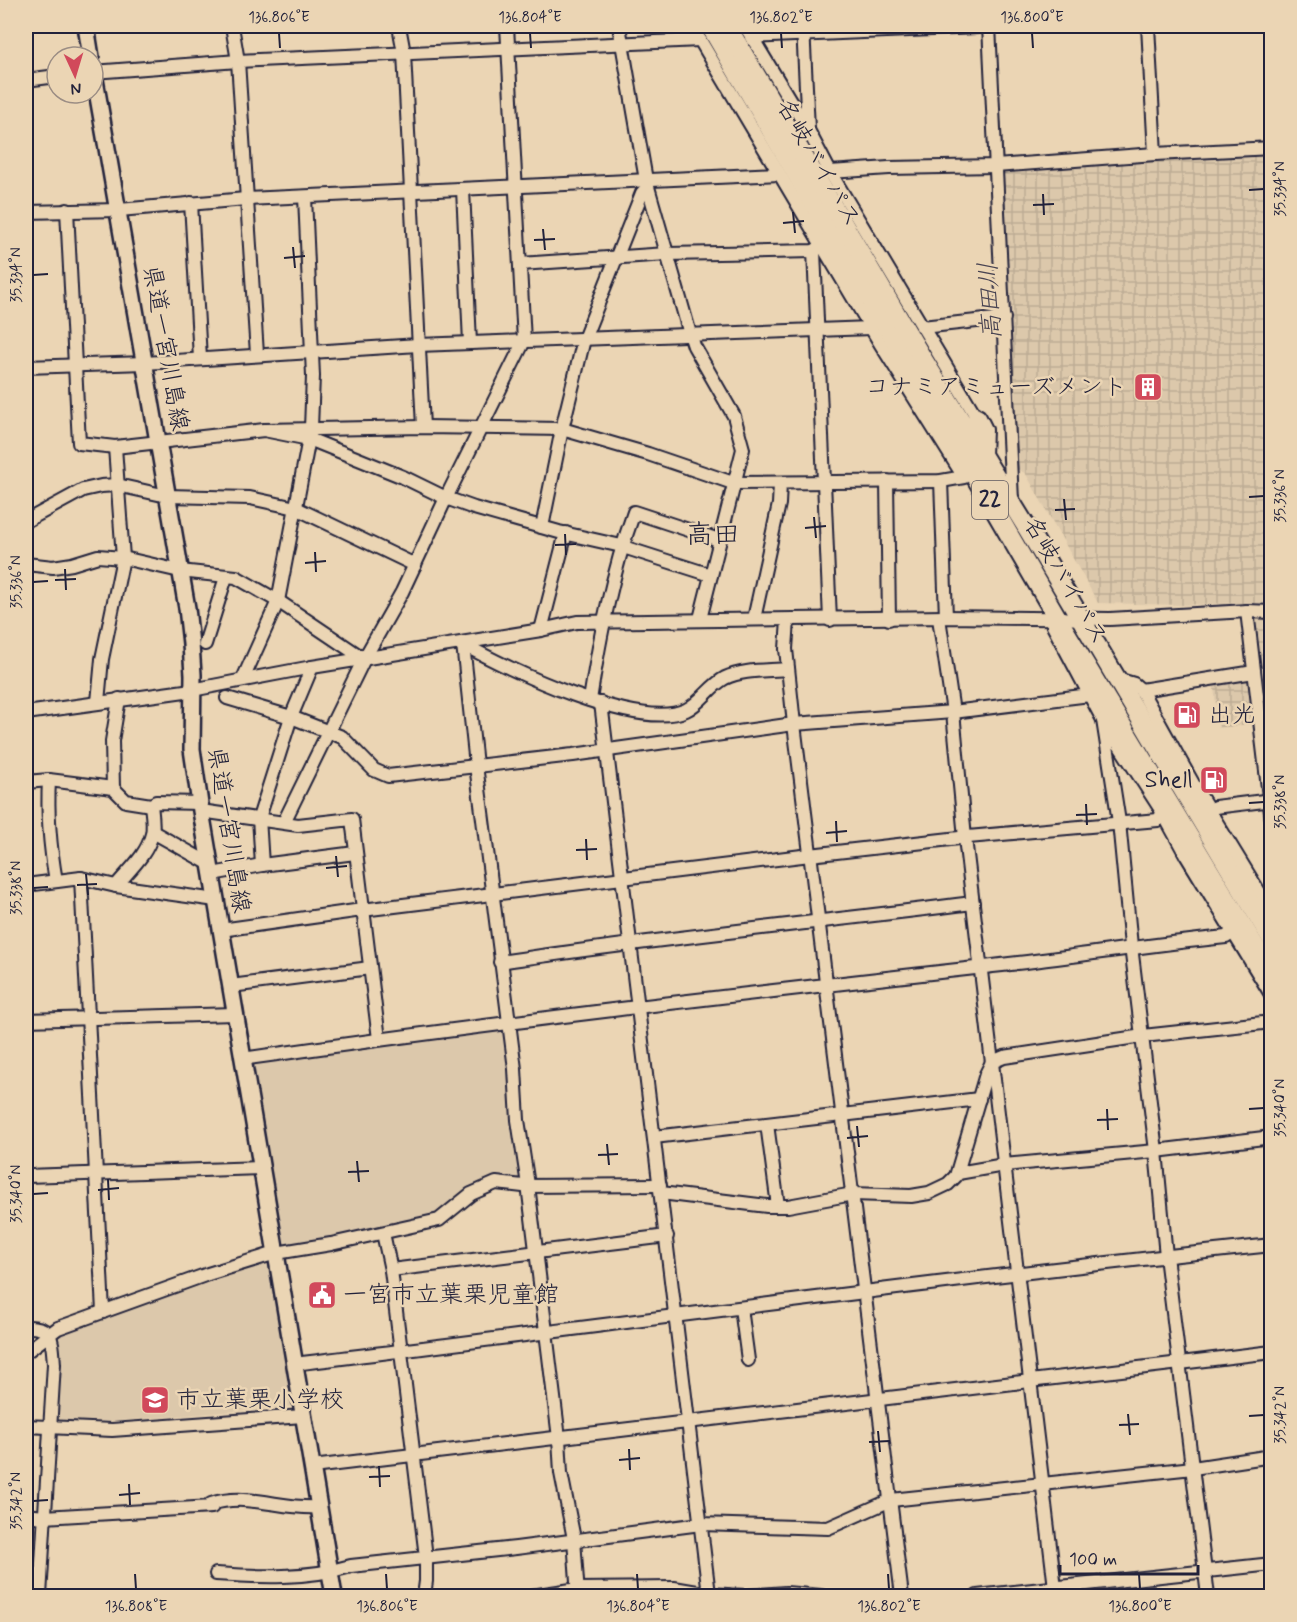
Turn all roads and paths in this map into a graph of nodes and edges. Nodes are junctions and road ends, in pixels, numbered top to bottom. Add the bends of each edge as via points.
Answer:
1 (86, 26) edge
2 (232, 26) edge
3 (399, 26) edge
4 (507, 26) edge
5 (619, 26) edge
6 (691, 26) edge
7 (727, 26) edge
8 (993, 26) edge
9 (1148, 26) edge
10 (804, 30) edge
11 (748, 31) edge
12 (705, 33) edge
13 (622, 43) junction
14 (89, 45) edge
15 (508, 48) junction
16 (404, 53) junction
17 (238, 61) junction
18 (105, 69) edge
19 (45, 78) edge
20 (26, 80) edge
21 (99, 105) edge
22 (808, 130) junction
23 (1272, 148) edge
24 (1155, 154) junction
25 (996, 166) junction
26 (830, 172) junction
27 (779, 174) junction
28 (647, 184) junction
29 (516, 186) junction
30 (463, 189) junction
31 (410, 192) junction
32 (305, 197) junction
33 (246, 199) junction
34 (191, 203) junction
35 (67, 210) junction
36 (118, 210) junction
37 (26, 212) edge
38 (818, 249) junction
39 (667, 254) junction
40 (616, 257) junction
41 (520, 264) junction
42 (1004, 318) junction
43 (917, 321) junction
44 (818, 331) junction
45 (690, 334) junction
46 (878, 337) junction
47 (584, 339) junction
48 (524, 341) junction
49 (470, 343) junction
50 (418, 345) junction
51 (312, 352) junction
52 (257, 354) junction
53 (200, 358) junction
54 (145, 363) junction
55 (76, 365) junction
56 (26, 367) edge
57 (977, 418) joint
58 (423, 427) junction
59 (482, 427) junction
60 (562, 429) junction
61 (310, 434) junction
62 (158, 441) junction
63 (115, 447) junction
64 (982, 455) junction
65 (964, 477) junction
66 (887, 481) junction
67 (941, 481) junction
68 (823, 482) junction
69 (733, 483) junction
70 (780, 484) junction
71 (117, 485) junction
72 (167, 496) junction
73 (446, 498) junction
74 (1012, 504) junction
75 (296, 508) junction
76 (26, 521) edge
77 (542, 527) junction
78 (566, 534) junction
79 (719, 540) junction
80 (622, 546) junction
81 (123, 558) junction
82 (26, 564) edge
83 (415, 566) junction
84 (180, 571) junction
85 (711, 575) junction
86 (226, 577) junction
87 (1039, 586) junction
88 (278, 601) junction
89 (1247, 611) junction
90 (1272, 612) edge
91 (942, 618) junction
92 (700, 619) junction
93 (754, 619) junction
94 (889, 619) junction
95 (1065, 619) junction
96 (788, 620) junction
97 (830, 620) junction
98 (603, 622) junction
99 (541, 630) junction
100 (205, 644) dead end
101 (463, 644) junction
102 (363, 659) junction
103 (312, 667) junction
104 (788, 669) junction
105 (1254, 672) junction
106 (243, 679) junction
107 (1117, 679) junction
108 (192, 690) junction
109 (1141, 690) junction
110 (1090, 695) junction
111 (228, 698) dead end
112 (119, 699) junction
113 (595, 701) junction
114 (98, 702) junction
115 (953, 712) junction
116 (26, 713) edge
117 (291, 717) junction
118 (1103, 720) junction
119 (794, 724) junction
120 (328, 732) junction
121 (607, 750) junction
122 (476, 765) junction
123 (49, 780) junction
124 (26, 782) edge
125 (112, 788) junction
126 (1270, 800) edge
127 (151, 805) junction
128 (200, 807) junction
129 (1209, 810) junction
130 (1163, 813) junction
131 (259, 818) junction
132 (284, 822) junction
133 (1119, 822) junction
134 (1272, 822) edge
135 (153, 832) junction
136 (965, 838) junction
137 (355, 853) junction
138 (810, 855) junction
139 (262, 865) junction
140 (211, 869) junction
141 (81, 878) junction
142 (622, 878) junction
143 (56, 881) junction
144 (26, 885) edge
145 (116, 886) junction
146 (492, 894) junction
147 (216, 900) junction
148 (973, 903) junction
149 (362, 910) junction
150 (1272, 913) edge
151 (820, 922) junction
152 (221, 930) junction
153 (1233, 932) junction
154 (1272, 940) edge
155 (630, 944) junction
156 (1131, 946) junction
157 (500, 962) junction
158 (981, 967) junction
159 (370, 968) junction
160 (1272, 974) edge
161 (828, 984) junction
162 (231, 986) junction
163 (1272, 996) edge
164 (638, 1008) junction
165 (235, 1014) junction
166 (88, 1017) junction
167 (26, 1020) edge
168 (1272, 1022) edge
169 (507, 1024) junction
170 (1143, 1036) junction
171 (379, 1039) junction
172 (242, 1059) junction
173 (992, 1062) junction
174 (979, 1099) junction
175 (844, 1115) junction
176 (767, 1124) junction
177 (654, 1137) junction
178 (1272, 1137) edge
179 (1156, 1151) junction
180 (1004, 1165) junction
181 (261, 1168) junction
182 (95, 1173) junction
183 (958, 1173) junction
184 (26, 1176) edge
185 (528, 1185) junction
186 (661, 1189) junction
187 (853, 1194) junction
188 (778, 1206) junction
189 (383, 1233) junction
190 (667, 1236) junction
191 (1272, 1245) edge
192 (276, 1253) junction
193 (536, 1253) junction
194 (1166, 1256) junction
195 (390, 1270) junction
196 (1017, 1273) junction
197 (864, 1292) junction
198 (741, 1308) junction
199 (103, 1312) junction
200 (677, 1315) junction
201 (26, 1328) edge
202 (49, 1334) junction
203 (546, 1334) junction
204 (401, 1351) junction
205 (26, 1352) edge
206 (1272, 1352) edge
207 (748, 1360) dead end
208 (1180, 1363) junction
209 (294, 1364) junction
210 (1030, 1381) junction
211 (878, 1399) junction
212 (303, 1416) junction
213 (688, 1422) junction
214 (26, 1426) edge
215 (51, 1428) junction
216 (559, 1438) junction
217 (413, 1455) junction
218 (1272, 1456) edge
219 (312, 1467) junction
220 (1193, 1468) junction
221 (1042, 1482) junction
222 (891, 1500) junction
223 (318, 1507) junction
224 (26, 1515) edge
225 (44, 1516) junction
226 (701, 1524) junction
227 (574, 1539) junction
228 (426, 1557) junction
229 (1272, 1564) edge
230 (330, 1572) junction
231 (1205, 1572) junction
232 (216, 1574) dead end
233 (617, 1592) edge
234 (1056, 1592) edge
235 (578, 1593) edge
236 (709, 1594) junction
237 (40, 1596) edge
238 (334, 1596) edge
239 (424, 1596) edge
240 (531, 1596) edge
241 (746, 1596) edge
242 (815, 1596) edge
243 (902, 1596) edge
244 (977, 1596) edge
245 (1208, 1596) edge

1 - 14 main road
2 - 17 street
3 - 16 street
4 - 15 street
5 - 13 street
6 - 12 street
7 - 64 highway, 名岐バイパス / 22
8 - 10 street
8 - 25 street
9 - 24 street
10 - 11 street
10 - 22 street
11 - 22 street
12 - 13 street
12 - 27 street
12 - 87 highway, 名岐バイパス / 22 via 846,259
13 - 15 street
13 - 28 street
15 - 16 street
15 - 29 street
16 - 17 street
16 - 31 street
17 - 18 street
17 - 33 street
19 - 20 street
21 - 36 main road, 県道一宮川島線
22 - 26 street
23 - 24 street
24 - 25 street
25 - 26 street
25 - 42 street
26 - 43 street
27 - 28 street
27 - 38 street
28 - 29 street
28 - 39 street
28 - 40 street
29 - 30 street
29 - 41 street
30 - 31 street
30 - 49 street
31 - 32 street
31 - 50 street
32 - 33 street
32 - 51 street
33 - 34 street
33 - 52 street
34 - 36 street
34 - 53 street
35 - 36 street
35 - 37 street
35 - 55 street
36 - 54 main road, 県道一宮川島線
38 - 39 street
38 - 44 street
38 - 46 street
39 - 40 street
39 - 45 street
40 - 41 street
40 - 47 street
41 - 48 street
42 - 43 street
42 - 74 street
43 - 57 street
44 - 45 street
44 - 46 street
44 - 68 street
45 - 47 street
45 - 69 street via 740,434 743,449
46 - 65 street
47 - 48 street
47 - 60 street
48 - 49 street
48 - 59 street
49 - 50 street
50 - 51 street
50 - 58 street
51 - 52 street
51 - 61 street
52 - 53 street
53 - 54 street
54 - 55 street
54 - 62 main road, 県道一宮川島線
55 - 56 street
55 - 63 street via 79,443
57 - 64 highway, 22 via 983,437
58 - 59 street
58 - 61 street
59 - 60 street
59 - 73 street
60 - 69 street
60 - 77 street
61 - 62 street via 264,430
61 - 73 street
61 - 75 street
62 - 63 street
62 - 72 main road, 県道一宮川島線
63 - 71 street
64 - 74 highway, 名岐バイパス / 22
65 - 67 street
65 - 87 highway, 22 via 1020,578
66 - 67 street
66 - 68 street
66 - 94 street
67 - 91 street
68 - 70 street
68 - 97 street
69 - 70 street
69 - 79 street
70 - 93 street
71 - 72 street
71 - 76 street via 83,490
71 - 81 street
72 - 75 street via 250,498
72 - 84 main road, 県道一宮川島線
73 - 77 street
73 - 83 street
74 - 95 highway, 名岐バイパス / 22
75 - 83 street
75 - 88 street
77 - 78 street
78 - 80 street
78 - 99 street
79 - 80 street via 634,512
79 - 85 street
80 - 85 street
80 - 98 street
81 - 82 street via 98,556 53,567
81 - 84 street
81 - 114 street via 102,659
83 - 102 street
84 - 86 street
84 - 108 main road, 県道一宮川島線 via 191,644
85 - 92 street
86 - 88 street via 236,577
86 - 100 street
87 - 95 highway, 名岐バイパス / 22
88 - 102 street
88 - 106 street
89 - 90 street
89 - 95 street
89 - 105 street
91 - 94 street
91 - 95 street
91 - 115 street
92 - 93 street
92 - 98 street
93 - 96 street
94 - 97 street
95 - 107 highway, 名岐バイパス / 22
95 - 110 street
95 - 160 highway, 名岐バイパス / 22
96 - 97 street
96 - 104 street
98 - 99 street via 577,622
98 - 113 street
99 - 101 street
101 - 102 street
101 - 113 street via 543,683
101 - 122 street
102 - 103 street
102 - 120 street
103 - 106 street
103 - 117 street
104 - 113 street via 724,678 687,710 662,716
104 - 119 street
105 - 109 street
105 - 126 street
106 - 108 street
107 - 109 street
107 - 154 highway, 名岐バイパス / 22
108 - 112 street
108 - 128 main road, 県道一宮川島線 via 192,749
109 - 129 street
110 - 115 street
110 - 118 street
111 - 117 street
112 - 114 street
112 - 125 street via 112,741
113 - 121 street
114 - 116 street
115 - 119 street
115 - 136 street
117 - 120 street
117 - 131 street
118 - 130 street
118 - 133 street
119 - 121 street
119 - 138 street
120 - 122 street via 342,737 374,770 388,776
120 - 132 street
121 - 122 street
121 - 142 street
122 - 146 street
123 - 124 street
123 - 125 street
123 - 143 street via 47,812
125 - 127 street via 126,801
126 - 129 street
126 - 134 street
127 - 128 street via 156,802
127 - 135 street
128 - 131 street
128 - 140 main road, 県道一宮川島線
129 - 150 street
130 - 133 street via 1158,820
130 - 153 street
131 - 132 street
131 - 139 street
132 - 137 street via 298,825 352,819
133 - 136 street
133 - 156 street
135 - 140 street
135 - 145 street via 140,859
136 - 138 street
136 - 148 street
137 - 139 street
137 - 149 street
138 - 142 street
138 - 151 street
139 - 140 street
140 - 147 main road, 県道一宮川島線
141 - 143 street
141 - 145 street
141 - 166 street
142 - 146 street
142 - 155 street
143 - 144 street
145 - 147 street
146 - 149 street
146 - 157 street
147 - 152 main road, 県道一宮川島線
148 - 151 street
148 - 158 street
149 - 152 street
149 - 159 street
151 - 155 street
151 - 161 street
152 - 162 main road, 県道一宮川島線
153 - 156 street via 1226,937
153 - 163 street
155 - 157 street
155 - 164 street
156 - 158 street
156 - 170 street
157 - 169 street
158 - 161 street
158 - 173 street
159 - 162 street
159 - 171 street
161 - 164 street
161 - 175 street
162 - 165 main road, 県道一宮川島線
164 - 169 street
164 - 177 street
165 - 166 street
165 - 172 main road, 県道一宮川島線
166 - 167 street
166 - 182 street
168 - 170 street
169 - 171 street
169 - 185 street
170 - 173 street
170 - 179 street
171 - 172 street
172 - 181 main road, 県道一宮川島線
173 - 174 street
173 - 180 street
174 - 175 street
174 - 183 street
175 - 176 street
175 - 187 street
176 - 177 street
176 - 188 street
177 - 186 street
178 - 179 street
179 - 180 street
179 - 194 street
180 - 183 street
180 - 196 street
181 - 182 street
181 - 192 main road, 県道一宮川島線
182 - 184 street
182 - 199 street
183 - 187 street via 948,1184 929,1193
185 - 186 street
185 - 189 street via 495,1183 471,1194 439,1220
185 - 193 street
186 - 188 street
186 - 190 street
187 - 188 street
187 - 197 street
189 - 192 street
189 - 195 street
190 - 193 street
190 - 200 street
191 - 194 street
192 - 199 street
192 - 209 main road, 県道一宮川島線
193 - 195 street
193 - 203 street
194 - 196 street
194 - 208 street
195 - 204 street
196 - 197 street
196 - 210 street
197 - 198 street
197 - 211 street
198 - 200 street
198 - 207 street
199 - 202 street
200 - 203 street
200 - 213 street
201 - 202 street via 39,1327
202 - 205 street
202 - 215 street via 54,1364
203 - 204 street
203 - 216 street
204 - 209 street
204 - 217 street
206 - 208 street
208 - 210 street
208 - 220 street
209 - 212 main road, 県道一宮川島線
210 - 211 street
210 - 221 street
211 - 213 street
211 - 222 street
212 - 215 street via 112,1430
212 - 219 main road, 県道一宮川島線
213 - 216 street
213 - 226 street
214 - 215 street
215 - 225 street
216 - 217 street
216 - 227 street via 561,1473
217 - 219 street
217 - 228 street
218 - 220 street
219 - 223 main road, 県道一宮川島線
220 - 221 street
220 - 231 street
221 - 222 street
221 - 234 street
222 - 226 street via 828,1528
222 - 243 street
223 - 225 street via 265,1500 221,1501 211,1504 212,1507
223 - 230 main road, 県道一宮川島線
224 - 225 street
225 - 237 street
226 - 227 street
226 - 236 street
227 - 228 street
227 - 235 street
228 - 230 street
228 - 239 street
229 - 231 street
230 - 232 street via 258,1577
230 - 238 main road, 県道一宮川島線
231 - 234 street
231 - 245 street
233 - 235 street
233 - 236 street via 674,1588
234 - 244 street
235 - 240 street
236 - 241 street
241 - 242 street

